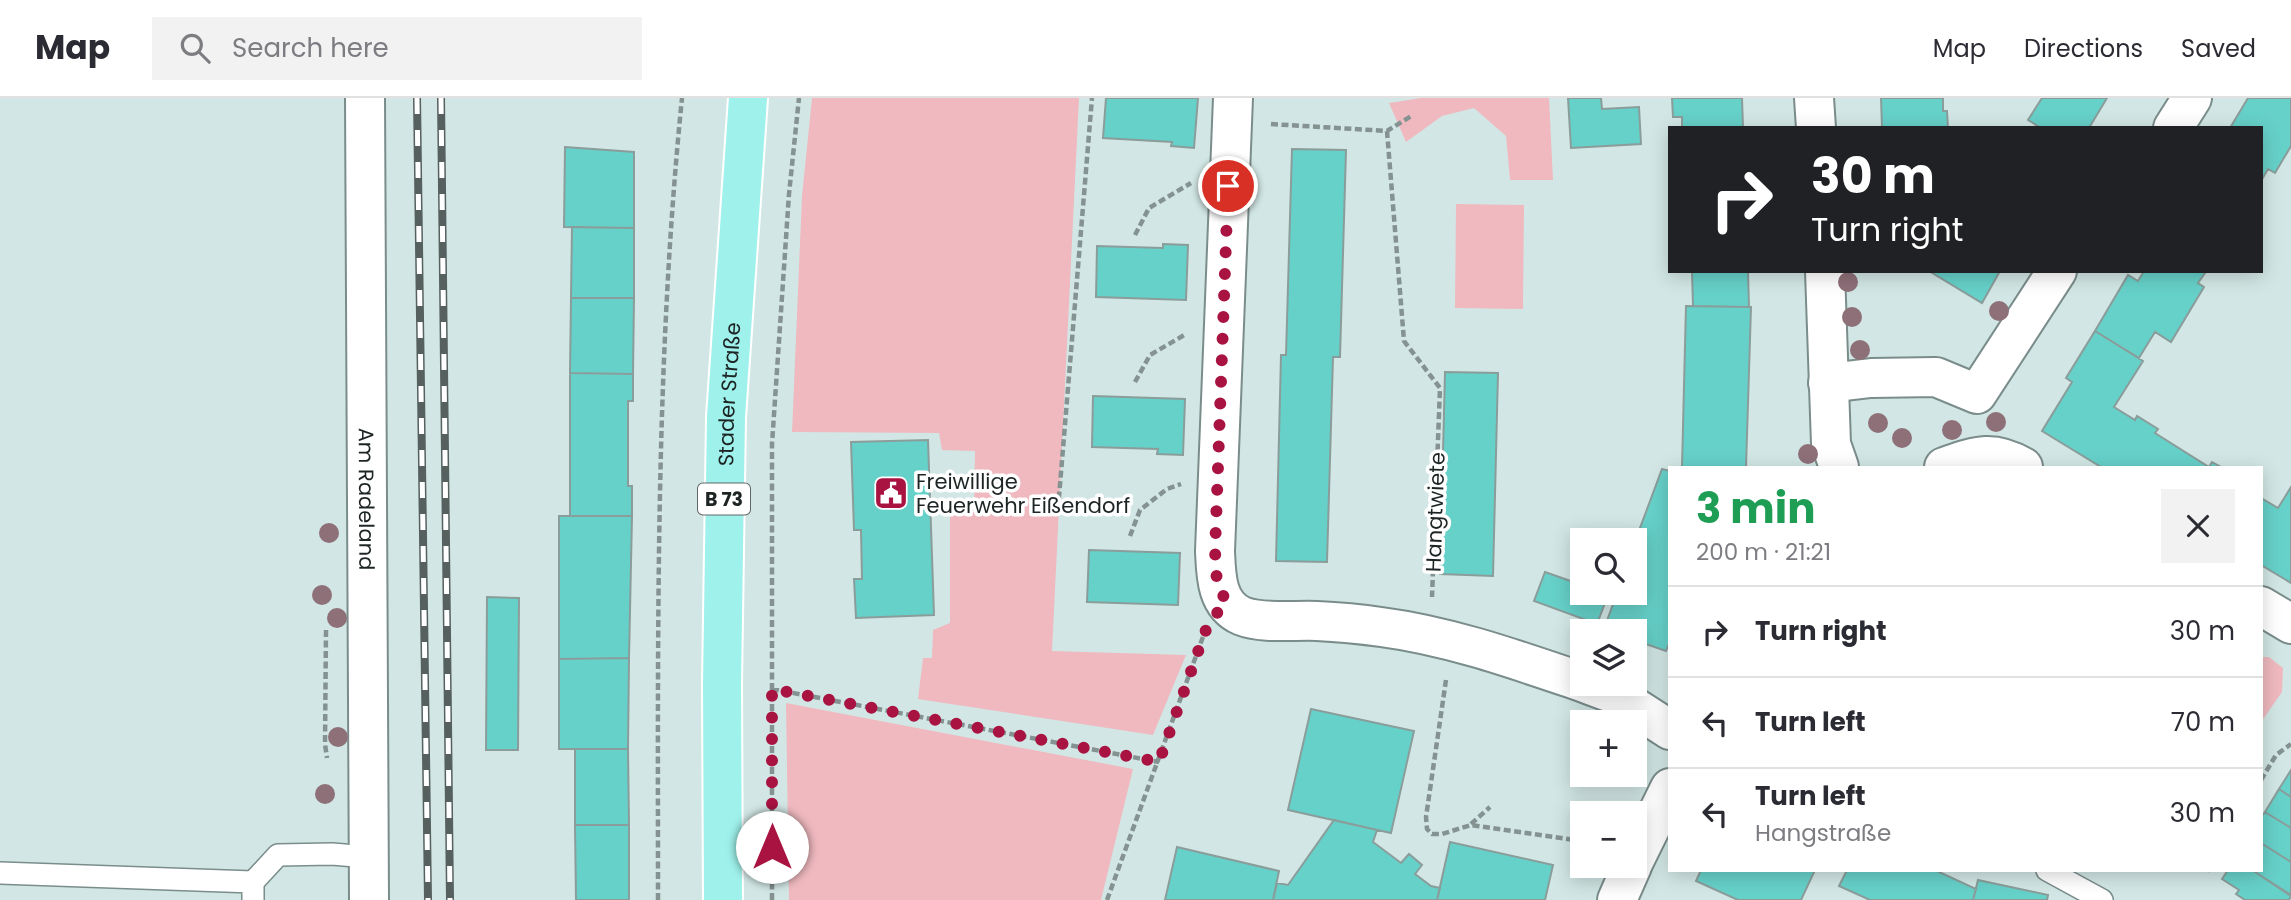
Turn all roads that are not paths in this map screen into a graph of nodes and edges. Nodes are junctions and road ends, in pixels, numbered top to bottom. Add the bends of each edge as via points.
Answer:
1 (365, 98) edge
2 (748, 98) edge
3 (1814, 98) edge
4 (2192, 98) edge
5 (1232, 110) edge
6 (1816, 126) edge
7 (2174, 126) edge
8 (1825, 273) edge
9 (2056, 273) edge
10 (1828, 383) junction
11 (1839, 466) edge
12 (1947, 466) edge
13 (2021, 466) edge
14 (2263, 607) edge
15 (2291, 624) edge
16 (1570, 678) edge
17 (1617, 696) edge
18 (1668, 729) edge
19 (1668, 792) edge
20 (1647, 835) edge
21 (369, 857) junction
22 (2051, 872) edge
23 (0, 873) edge
24 (1627, 878) edge
25 (253, 891) edge
26 (369, 900) edge
27 (723, 900) edge
28 (1617, 900) edge
29 (2102, 900) edge

1 - 21 street, Am Radeland
2 - 27 main road, Stader Straße / B 73 via 726,416
3 - 6 street
4 - 7 street
5 - 16 street via 1218,472 1216,570 1220,593 1243,616 1382,627 1442,639
8 - 10 street
9 - 10 street via 1977,394 1936,377
10 - 11 street via 1830,444
12 - 13 street via 1976,456 2005,457
14 - 15 street
17 - 18 street
19 - 20 street
21 - 25 lane via 278,855
21 - 26 street, Am Radeland
22 - 29 lane
23 - 25 lane
24 - 28 street

